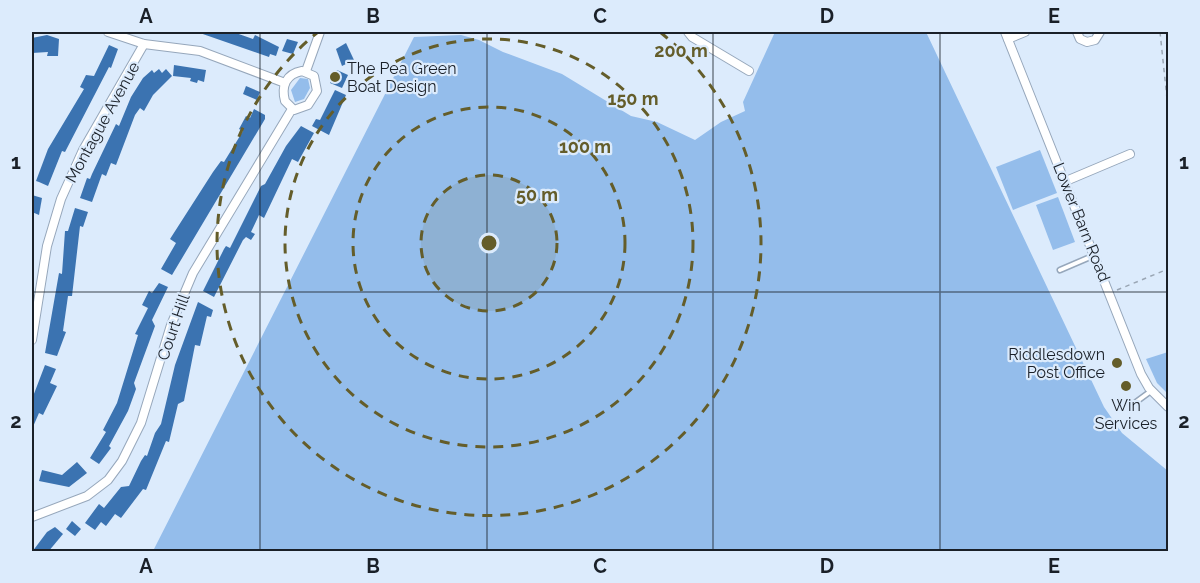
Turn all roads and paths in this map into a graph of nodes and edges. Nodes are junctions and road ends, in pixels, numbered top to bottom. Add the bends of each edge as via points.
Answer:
1 (108, 32) edge
2 (320, 32) edge
3 (688, 32) edge
4 (1025, 32) edge
5 (1077, 32) edge
6 (1100, 32) edge
7 (1160, 32) edge
8 (1006, 35) edge
9 (144, 44) junction
10 (306, 71) junction
11 (750, 71) dead end
12 (285, 82) junction
13 (1168, 108) edge
14 (292, 109) junction
15 (1130, 154) dead end
16 (1066, 181) junction
17 (1095, 255) junction
18 (1168, 269) edge
19 (1060, 270) dead end
20 (1110, 293) junction
21 (32, 340) edge
22 (1151, 390) junction
23 (1136, 402) dead end
24 (1168, 407) edge
25 (32, 515) edge

1 - 9 street
2 - 10 street
3 - 11 street
4 - 8 street
5 - 6 street via 1087,42 1095,40
7 - 13 path
8 - 16 street, Lower Barn Road
9 - 12 street via 201,51
9 - 21 street, Montague Avenue via 83,150 61,200 48,240
10 - 12 street via 295,72
10 - 14 street, Court Hill via 316,80 316,94 302,109
12 - 14 street via 284,99
14 - 25 street, Court Hill via 193,273 126,456 92,492
15 - 16 street
16 - 17 street, Lower Barn Road
17 - 19 lane
17 - 20 street, Lower Barn Road
18 - 20 path
20 - 22 street, Lower Barn Road
22 - 23 lane
22 - 24 street, Lower Barn Road

